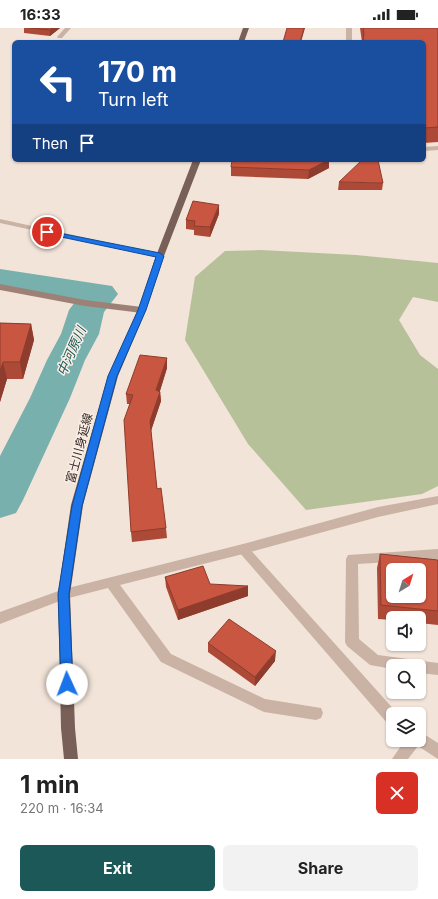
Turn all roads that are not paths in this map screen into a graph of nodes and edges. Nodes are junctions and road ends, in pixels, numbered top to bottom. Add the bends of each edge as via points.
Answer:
1 (68, 28) edge
2 (246, 28) edge
3 (349, 28) edge
4 (60, 37) dead end
5 (242, 40) edge
6 (349, 40) edge
7 (438, 148) edge
8 (426, 149) edge
9 (196, 162) edge
10 (0, 221) edge
11 (160, 256) junction
12 (0, 287) edge
13 (142, 310) junction
14 (438, 500) edge
15 (243, 549) junction
16 (438, 554) edge
17 (111, 582) junction
18 (64, 594) junction
19 (0, 618) edge
20 (386, 662) edge
21 (426, 668) edge
22 (438, 669) edge
23 (386, 711) edge
24 (316, 713) dead end
25 (426, 743) edge
26 (408, 747) edge
27 (438, 752) edge
28 (71, 759) edge
29 (399, 759) edge

1 - 4 street
2 - 5 main road
3 - 6 street
7 - 8 street
9 - 11 main road, 富士川身延線
10 - 11 street
11 - 13 main road, 富士川身延線
12 - 13 street via 85,303
13 - 18 main road, 富士川身延線 via 108,391 77,506
14 - 15 street via 378,512
15 - 17 street
15 - 23 street
16 - 20 street via 352,559 352,642 375,661
17 - 18 street
17 - 24 street via 166,658 264,705
18 - 19 street
18 - 28 main road, 富士川身延線
21 - 22 street
25 - 27 street
26 - 29 street

